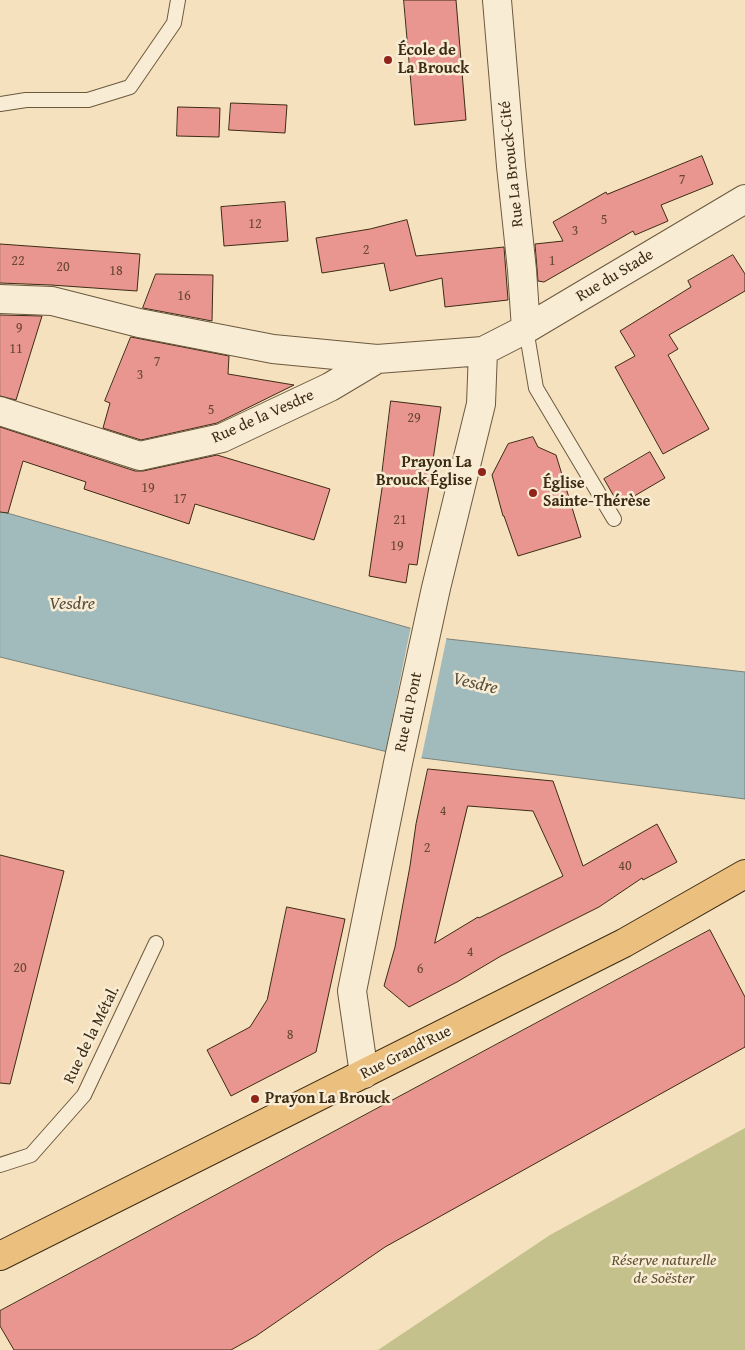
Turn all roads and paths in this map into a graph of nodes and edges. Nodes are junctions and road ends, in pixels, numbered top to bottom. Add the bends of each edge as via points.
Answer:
1 (178, 0) edge
2 (497, 0) edge
3 (0, 104) edge
4 (745, 199) edge
5 (0, 299) edge
6 (526, 329) junction
7 (483, 351) junction
8 (377, 360) junction
9 (0, 411) edge
10 (614, 519) dead end
11 (745, 874) edge
12 (156, 943) dead end
13 (364, 1074) junction
14 (0, 1165) edge
15 (0, 1256) edge

1 - 3 lane via 174,23 130,87 88,100 26,100
2 - 6 street, Rue La Brouck-Cité
4 - 6 street, Rue du Stade
5 - 8 street, Rue de la Vesdre via 52,301 140,323 273,349
6 - 7 street, Rue du Stade
6 - 10 lane via 536,388
7 - 8 street, Rue de la Vesdre
7 - 13 street, Rue du Pont via 481,404 436,588 352,991
8 - 9 street, Rue de la Vesdre via 330,387 222,438 140,456
11 - 13 main road, Rue Grand'Rue via 624,942
12 - 14 lane, Rue de la Métal. via 84,1095 31,1155
13 - 15 main road, Rue Grand'Rue

